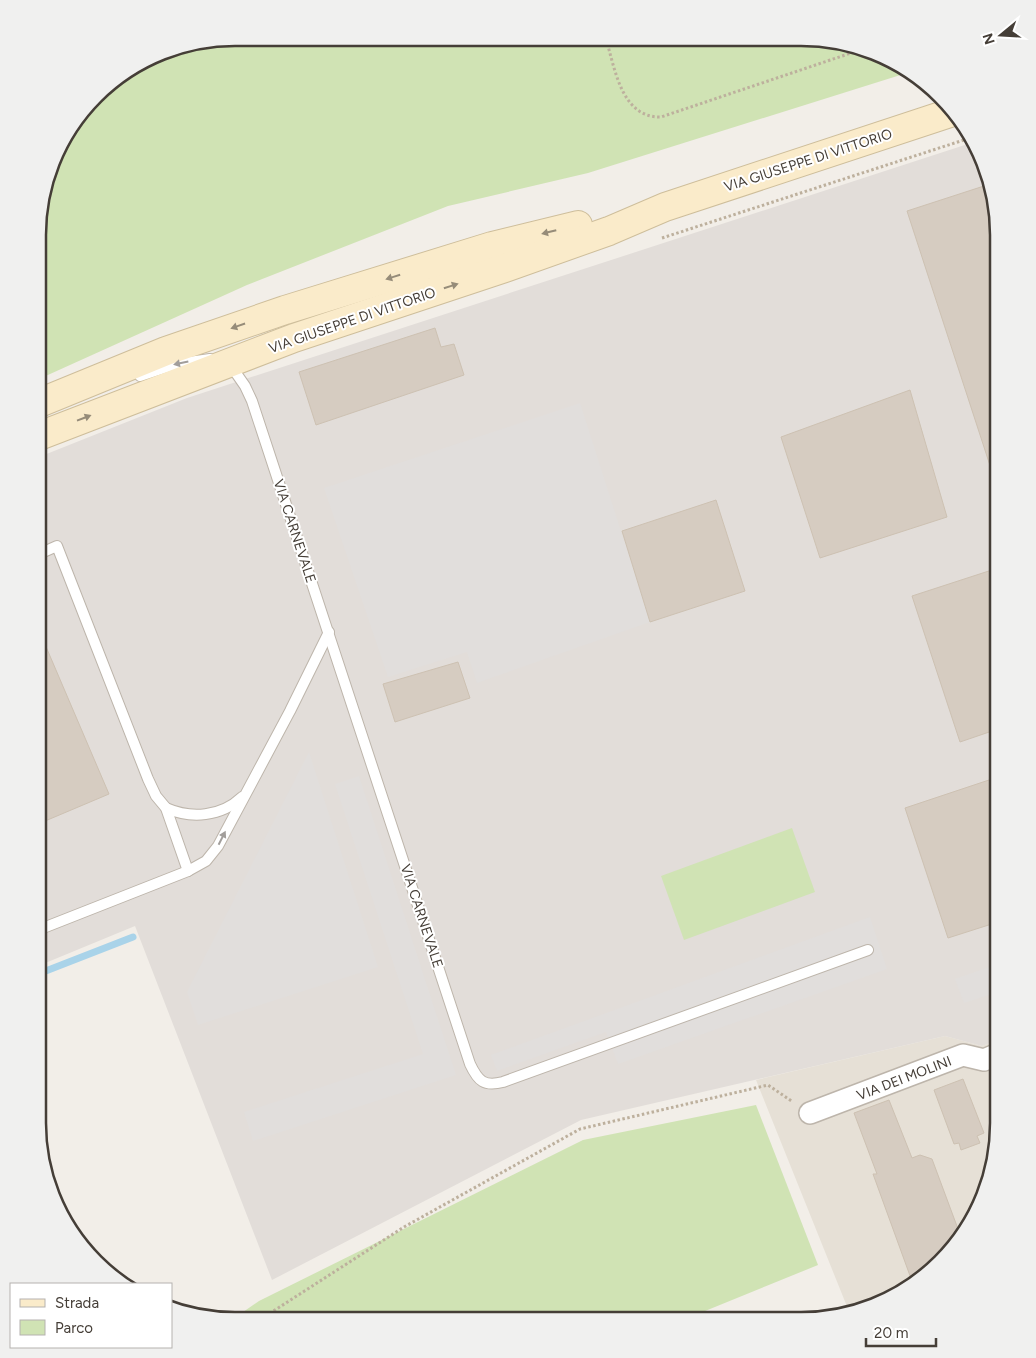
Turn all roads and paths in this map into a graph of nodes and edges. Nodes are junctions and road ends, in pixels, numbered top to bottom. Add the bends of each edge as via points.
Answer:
1 (608, 46) edge
2 (851, 53) edge
3 (947, 115) edge
4 (665, 207) junction
5 (228, 363) junction
6 (133, 378) dead end
7 (46, 400) edge
8 (46, 433) edge
9 (46, 551) edge
10 (329, 632) junction
11 (245, 794) junction
12 (166, 808) junction
13 (188, 871) junction
14 (46, 927) edge
15 (868, 950) dead end
16 (990, 1057) edge
17 (810, 1113) joint
18 (272, 1312) edge

1 - 2 path via 622,91 635,108 652,117 661,117
3 - 4 main road, VIA GIUSEPPE DI VITTORIO
5 -> 4 main road, VIA GIUSEPPE DI VITTORIO via 505,268
4 -> 7 main road, VIA GIUSEPPE DI VITTORIO via 492,246 285,310 166,350
5 -> 6 lane via 208,358
8 -> 5 main road, VIA GIUSEPPE DI VITTORIO
5 - 10 lane, VIA CARNEVALE via 252,400
9 - 12 lane via 57,546 148,779
10 - 11 lane
10 - 15 lane, VIA CARNEVALE via 470,1064 481,1081 503,1082
11 - 12 lane via 234,804 208,814 179,814
13 -> 11 lane via 206,861 218,846
12 - 13 lane
13 - 14 lane
16 - 17 street, VIA DEI MOLINI via 984,1060 963,1055
17 - 18 path via 768,1085 580,1129 404,1227

